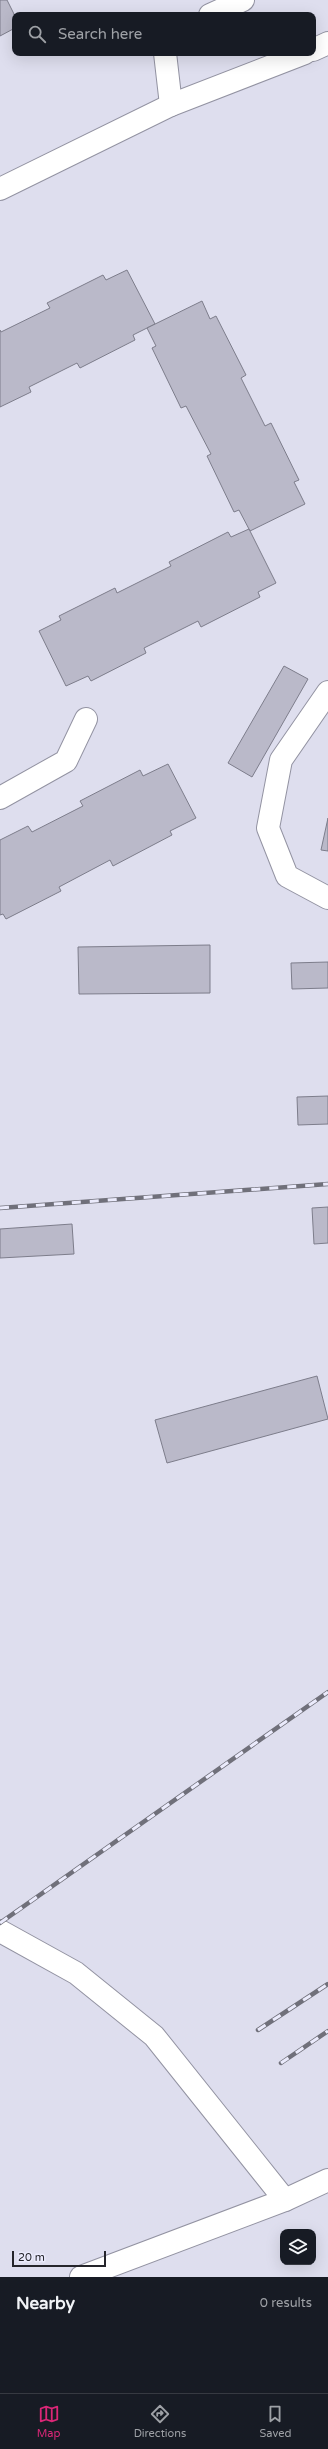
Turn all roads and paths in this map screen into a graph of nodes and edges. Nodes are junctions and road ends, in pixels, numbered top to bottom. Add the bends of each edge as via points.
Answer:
1 (243, 0) edge
2 (217, 12) edge
3 (328, 43) edge
4 (316, 49) edge
5 (165, 56) edge
6 (297, 56) edge
7 (171, 105) junction
8 (0, 189) edge
9 (328, 692) edge
10 (86, 719) dead end
11 (0, 798) edge
12 (328, 898) edge
13 (0, 1931) edge
14 (328, 2180) edge
15 (285, 2200) junction
16 (82, 2277) edge

1 - 2 street
3 - 4 street
5 - 7 street
6 - 7 street
7 - 8 street
9 - 12 street via 281,760 268,828 288,876
10 - 11 street via 66,761
13 - 15 street via 76,1974 154,2036
14 - 15 street
15 - 16 street

